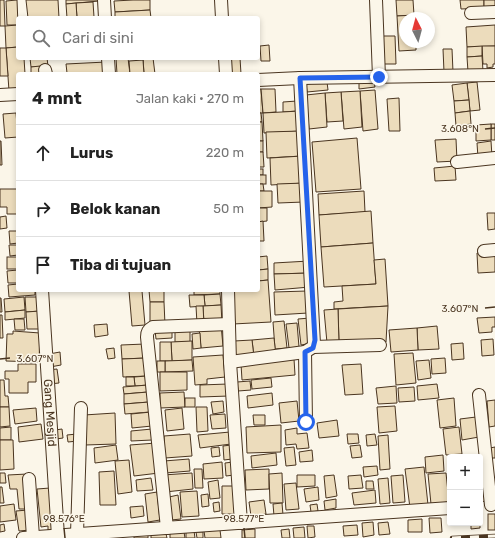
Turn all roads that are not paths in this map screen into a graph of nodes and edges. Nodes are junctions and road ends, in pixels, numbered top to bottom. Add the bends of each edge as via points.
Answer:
1 (104, 0) edge
2 (221, 0) edge
3 (376, 0) edge
4 (495, 12) edge
5 (471, 13) dead end
6 (106, 16) edge
7 (222, 16) edge
8 (108, 60) edge
9 (225, 60) edge
10 (109, 72) edge
11 (226, 72) edge
12 (495, 75) edge
13 (379, 77) junction
14 (300, 78) junction
15 (260, 80) edge
16 (16, 94) edge
17 (0, 96) edge
18 (495, 158) edge
19 (458, 162) dead end
20 (42, 292) edge
21 (228, 292) edge
22 (229, 324) junction
23 (380, 345) dead end
24 (309, 350) junction
25 (230, 362) junction
26 (479, 395) dead end
27 (81, 408) dead end
28 (306, 422) dead end
29 (29, 479) dead end
30 (489, 505) edge
31 (447, 508) edge
32 (241, 523) junction
33 (167, 528) junction
34 (77, 534) junction
35 (58, 536) junction
36 (28, 538) edge

1 - 6 street
2 - 7 street
3 - 13 street
4 - 5 street
8 - 10 street
9 - 11 street
12 - 13 street
13 - 14 street
14 - 15 street
14 - 24 street via 315,340
16 - 17 street
18 - 19 street
20 - 35 street, Gang Mesjid
21 - 22 street
22 - 25 street
22 - 33 street via 153,327 148,332
23 - 24 street
24 - 25 street
24 - 28 street
25 - 32 street
26 - 30 street
27 - 34 street
29 - 36 street
31 - 32 street
32 - 33 street
33 - 34 street
34 - 35 street
35 - 36 street

